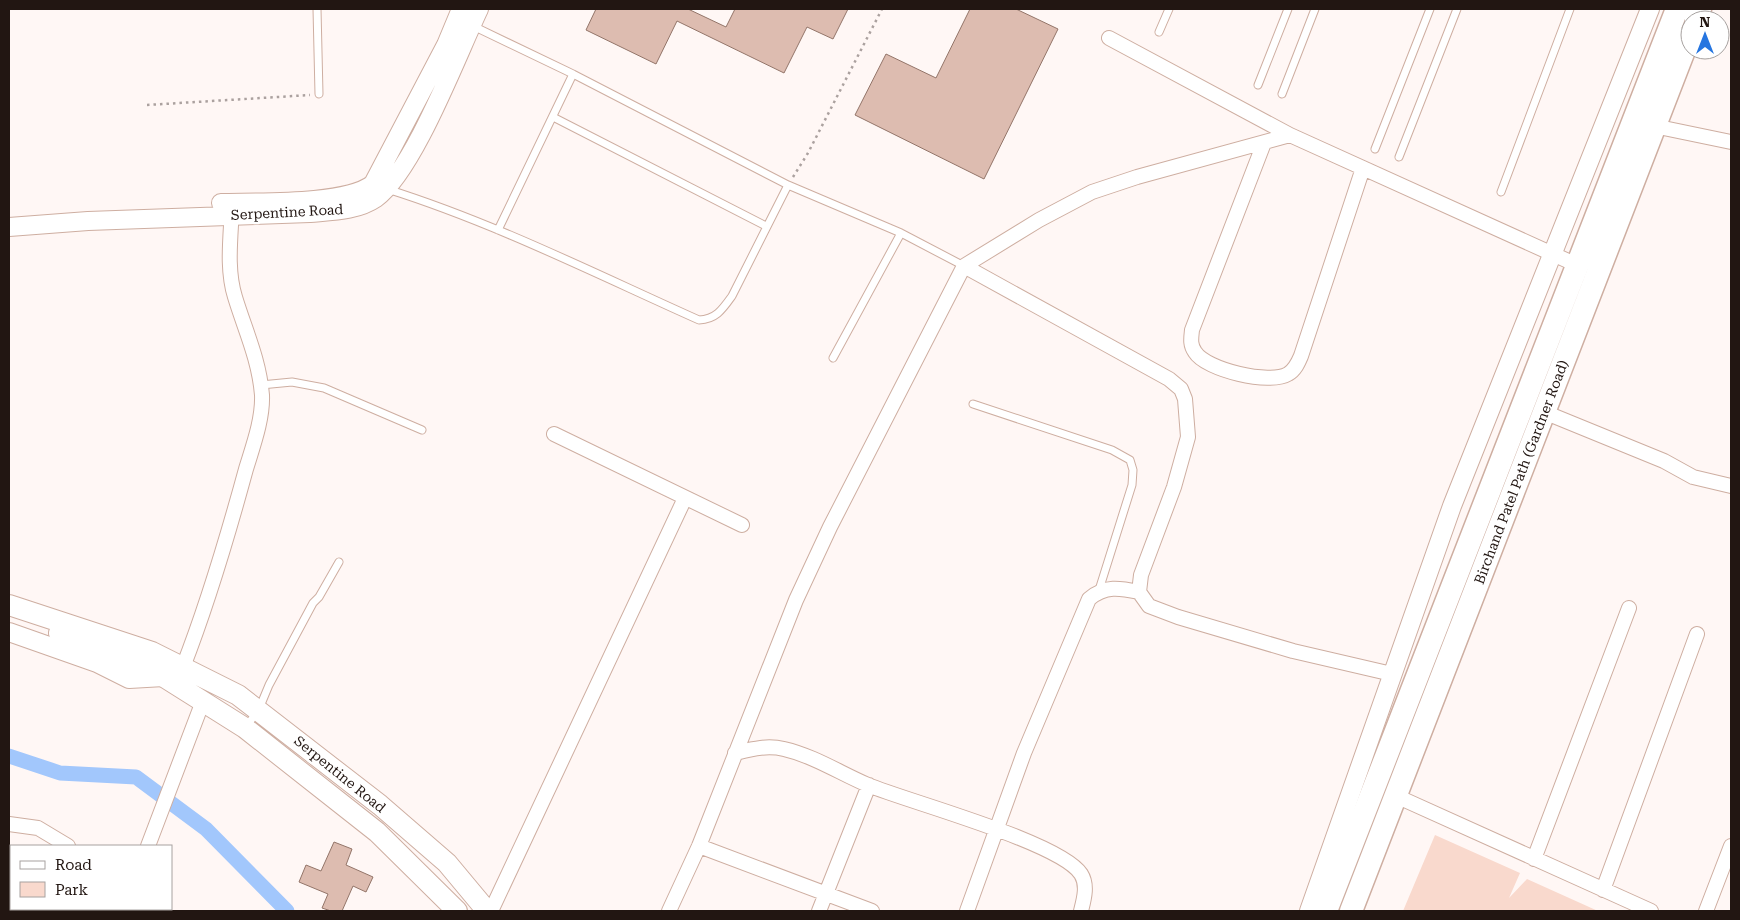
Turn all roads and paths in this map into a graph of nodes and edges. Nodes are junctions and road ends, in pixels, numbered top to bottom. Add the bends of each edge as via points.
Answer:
1 (317, 9) edge
2 (479, 9) edge
3 (882, 9) edge
4 (1169, 9) edge
5 (1288, 9) edge
6 (1315, 9) edge
7 (1430, 9) edge
8 (1457, 9) edge
9 (1570, 9) edge
10 (1650, 9) edge
11 (1677, 9) edge
12 (463, 18) edge
13 (1159, 32) dead end
14 (1109, 38) dead end
15 (1681, 60) edge
16 (573, 74) junction
17 (1258, 85) dead end
18 (319, 94) joint
19 (1282, 94) dead end
20 (147, 105) dead end
21 (552, 117) junction
22 (1634, 122) junction
23 (1656, 126) junction
24 (1290, 135) junction
25 (1731, 142) edge
26 (1264, 143) junction
27 (1375, 150) dead end
28 (1399, 157) dead end
29 (1363, 168) junction
30 (788, 185) junction
31 (386, 188) junction
32 (1500, 192) dead end
33 (368, 195) junction
34 (232, 209) junction
35 (9, 215) edge
36 (766, 226) junction
37 (9, 227) edge
38 (498, 230) junction
39 (901, 233) junction
40 (1551, 254) junction
41 (1577, 265) junction
42 (964, 266) junction
43 (833, 358) dead end
44 (261, 385) junction
45 (973, 404) dead end
46 (1544, 412) junction
47 (422, 430) dead end
48 (554, 434) dead end
49 (1731, 486) edge
50 (685, 498) junction
51 (742, 525) dead end
52 (339, 562) dead end
53 (1099, 590) junction
54 (1139, 592) junction
55 (9, 605) edge
56 (1629, 608) dead end
57 (9, 614) edge
58 (9, 632) edge
59 (1696, 634) dead end
60 (167, 670) junction
61 (1392, 674) junction
62 (1415, 682) junction
63 (202, 700) junction
64 (259, 709) junction
65 (246, 728) junction
66 (735, 752) junction
67 (315, 754) junction
68 (302, 772) junction
69 (869, 785) junction
70 (1396, 796) junction
71 (380, 805) junction
72 (364, 821) junction
73 (9, 824) edge
74 (998, 830) junction
75 (66, 845) edge
76 (148, 845) edge
77 (699, 846) junction
78 (1731, 846) edge
79 (1534, 859) junction
80 (1603, 890) junction
81 (826, 894) junction
82 (1352, 910) edge
83 (457, 911) edge
84 (486, 911) edge
85 (491, 911) edge
86 (669, 911) edge
87 (819, 911) edge
88 (872, 911) edge
89 (967, 911) edge
90 (1081, 911) edge
91 (1309, 911) edge
92 (1326, 911) edge
93 (1652, 911) edge
94 (1706, 911) edge

1 - 18 lane
2 - 12 street, Serpentine Road
3 - 30 path via 808,153
4 - 13 lane
5 - 17 lane
6 - 19 lane
7 - 27 lane
8 - 28 lane
9 - 32 lane
10 - 40 street
11 - 22 main road, Birchand Patel Path (Gardner Road)
12 - 16 lane
12 - 31 street, Serpentine Road via 421,133 398,174
12 - 33 street
14 - 24 street
15 - 23 main road, Birchand Patel Path (Gardner Road)
16 - 21 lane
16 - 30 lane
18 - 20 path
21 - 36 lane
21 - 38 lane
22 - 23 street
22 - 41 main road, Birchand Patel Path (Gardner Road)
23 - 25 street
23 - 46 main road, Birchand Patel Path (Gardner Road)
24 - 26 street
24 - 29 street
26 - 29 street via 1191,336 1195,353 1206,364 1219,368 1278,377 1295,367
26 - 42 street via 1092,192
29 - 40 street
30 - 36 lane
30 - 39 lane
31 - 33 street, Serpentine Road
31 - 38 lane
33 - 34 street, Serpentine Road via 346,209
34 - 35 street
34 - 37 street, Serpentine Road
34 - 44 street via 230,271 234,296 258,365
36 - 38 lane via 732,296 720,313 709,320 699,320
39 - 42 lane
39 - 43 lane
40 - 41 street
40 - 61 street via 1452,506
41 - 62 main road, Birchand Patel Path (Gardner Road)
42 - 54 street via 1169,379 1181,389 1188,420 1186,444 1174,487 1145,560
42 - 66 street via 804,584
44 - 47 lane via 292,382 324,388
44 - 60 street via 259,420 201,621
45 - 53 lane via 1112,450 1130,460 1132,485
46 - 49 street via 1693,476
46 - 70 main road, Birchand Patel Path (Gardner Road)
48 - 50 street
50 - 51 street
50 - 85 street
52 - 64 lane via 313,603
53 - 54 street via 1118,587
53 - 74 street via 1089,599 1071,638 1024,753
54 - 61 street via 1149,606 1178,617 1293,651
55 - 60 main road via 142,649
56 - 79 street
57 - 60 main road
58 - 60 street via 97,663 129,679
59 - 80 street
60 - 63 main road
60 - 64 main road, Serpentine Road via 238,694
61 - 62 street
61 - 91 street
62 - 92 main road, Birchand Patel Path (Gardner Road)
63 - 65 main road
63 - 76 street
64 - 65 lane
64 - 67 main road, Serpentine Road
65 - 68 main road
66 - 69 street via 766,746 781,748 821,762
66 - 77 street
67 - 68 main road
67 - 71 main road, Serpentine Road
68 - 72 main road
69 - 74 street
69 - 81 street
70 - 79 street
70 - 82 main road, Birchand Patel Path (Gardner Road)
71 - 72 main road
71 - 84 main road, Serpentine Road via 447,864
72 - 83 main road
73 - 75 street via 38,828
74 - 89 street
74 - 90 street via 1065,860 1080,874 1085,886
77 - 81 street
77 - 86 street
78 - 94 street
79 - 80 street
80 - 93 street
81 - 87 street
81 - 88 street

